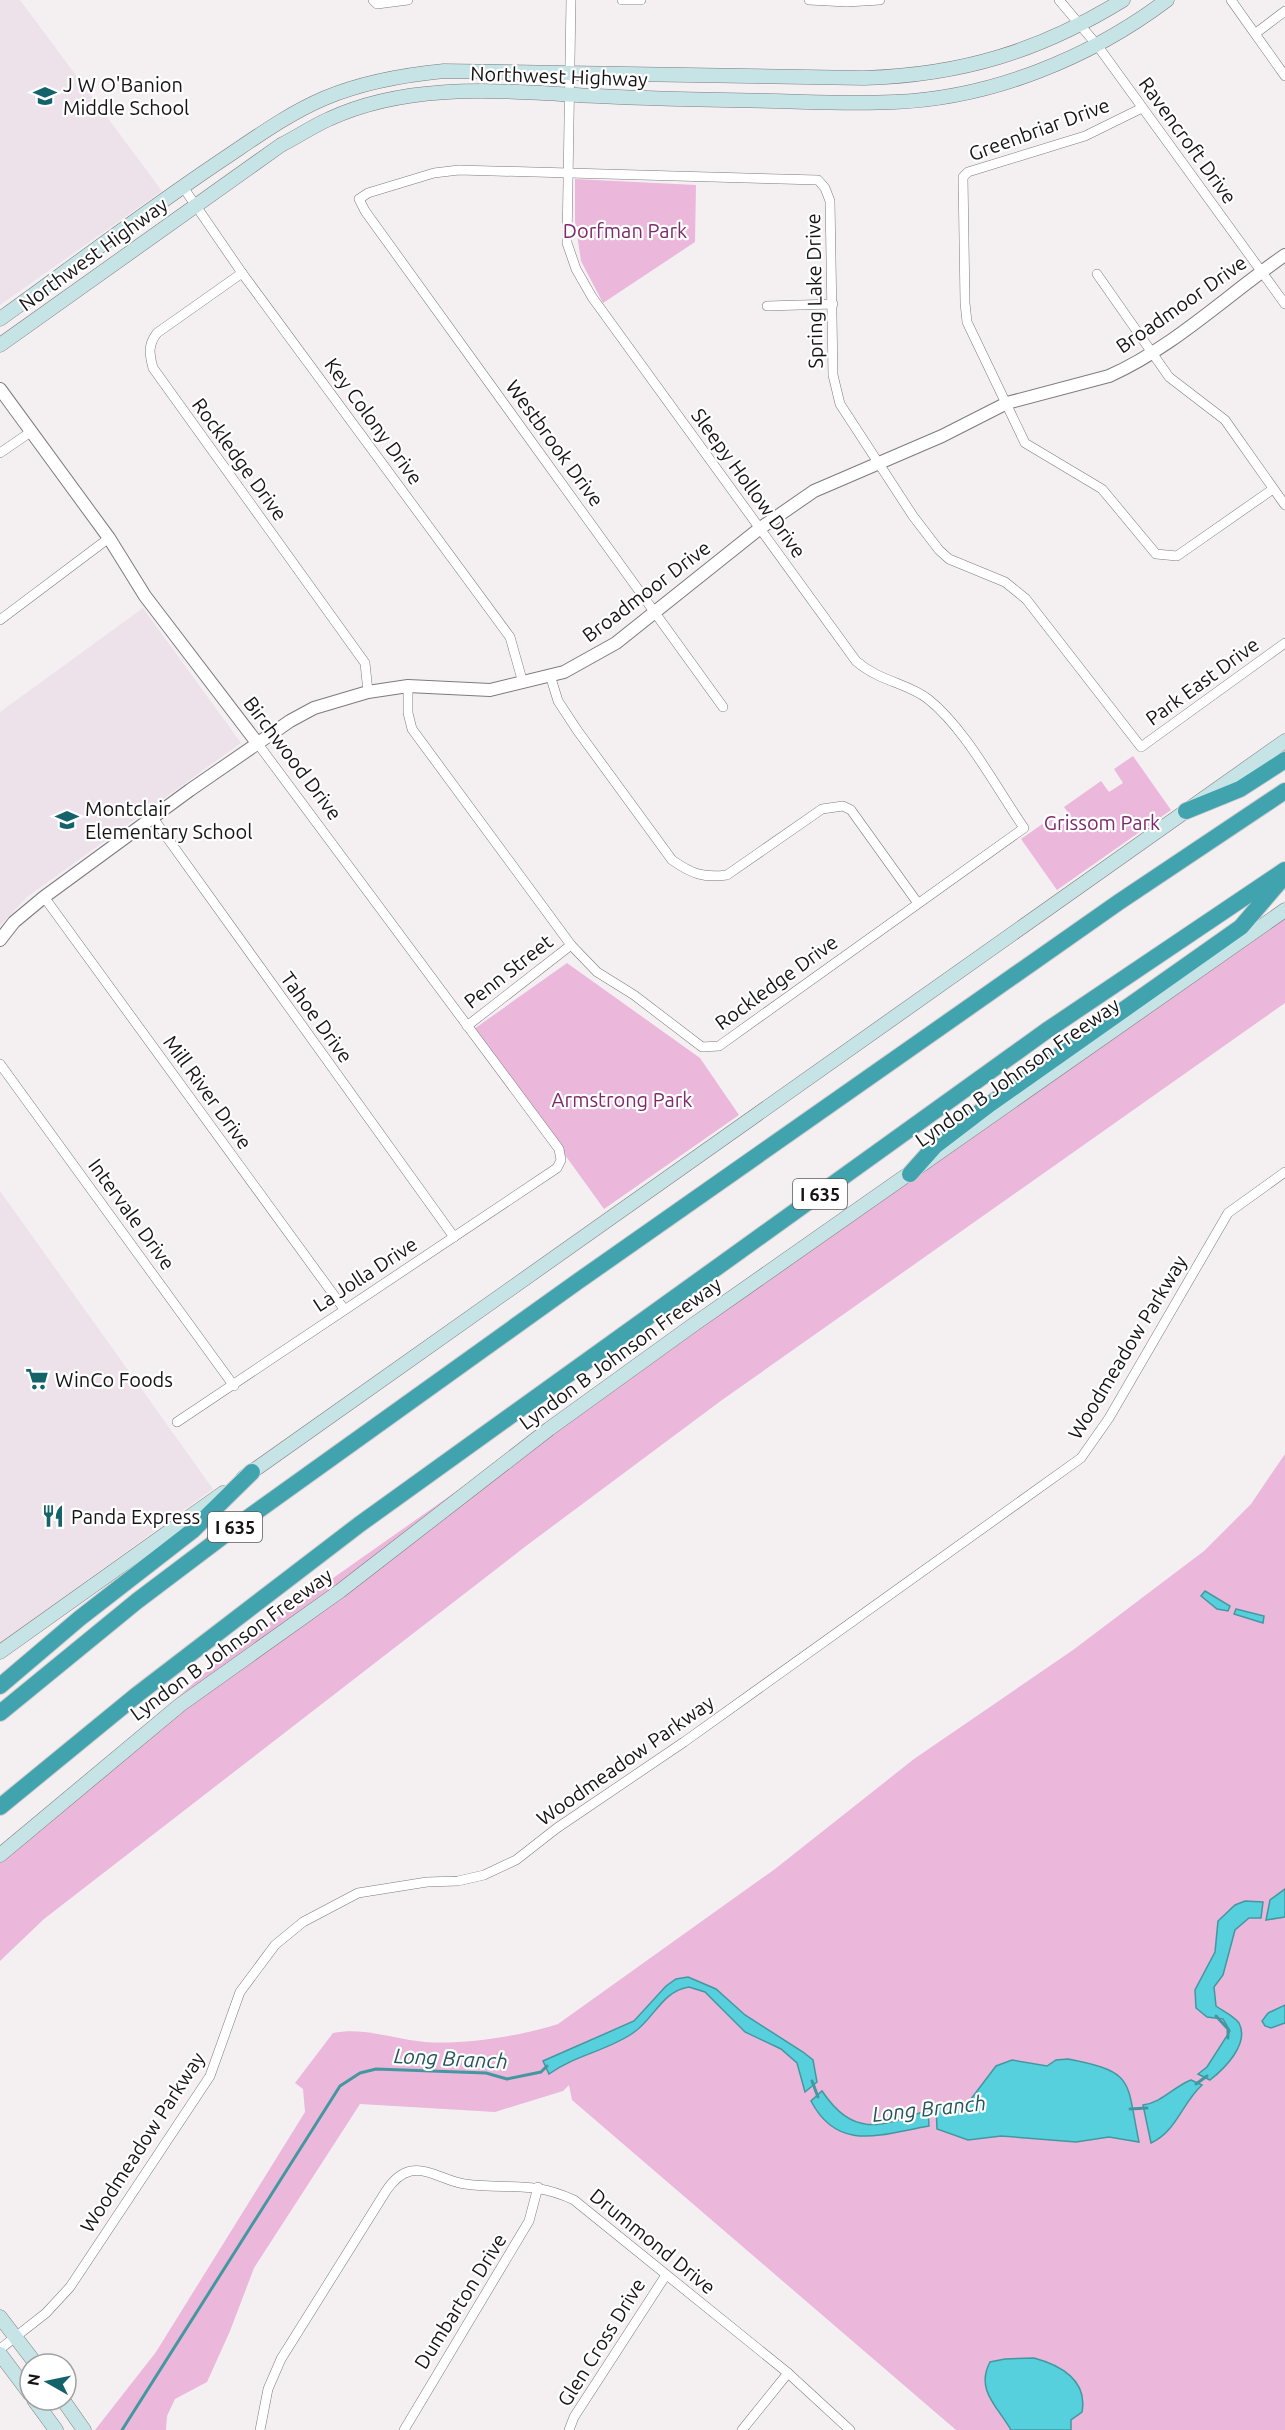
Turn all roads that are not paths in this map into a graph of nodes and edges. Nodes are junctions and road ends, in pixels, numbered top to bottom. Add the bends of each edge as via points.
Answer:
1 (373, 0) edge
2 (408, 0) edge
3 (571, 0) edge
4 (622, 0) edge
5 (641, 0) edge
6 (809, 0) edge
7 (880, 0) edge
8 (1059, 0) edge
9 (1123, 0) edge
10 (1167, 0) edge
11 (1231, 0) edge
12 (1285, 11) edge
13 (1080, 26) junction
14 (1256, 33) junction
15 (1097, 45) junction
16 (570, 74) junction
17 (1285, 76) edge
18 (570, 95) junction
19 (1142, 108) junction
20 (568, 172) junction
21 (183, 187) junction
22 (359, 199) joint
23 (197, 204) junction
24 (1285, 255) edge
25 (1262, 271) junction
26 (242, 273) junction
27 (1097, 274) dead end
28 (1285, 303) edge
29 (833, 304) junction
30 (767, 306) dead end
31 (0, 319) edge
32 (0, 345) edge
33 (1152, 352) junction
34 (0, 389) edge
35 (1007, 403) junction
36 (32, 431) junction
37 (0, 453) edge
38 (878, 463) junction
39 (1273, 489) junction
40 (1285, 505) edge
41 (759, 529) junction
42 (109, 538) junction
43 (656, 611) junction
44 (0, 620) edge
45 (1285, 643) edge
46 (550, 675) junction
47 (523, 683) junction
48 (408, 686) junction
49 (368, 692) junction
50 (723, 707) dead end
51 (1285, 741) edge
52 (258, 744) junction
53 (1141, 747) joint
54 (1285, 760) edge
55 (1285, 791) edge
56 (1186, 812) junction
57 (153, 818) junction
58 (1024, 828) joint
59 (1285, 872) edge
60 (44, 897) junction
61 (917, 902) junction
62 (1285, 910) edge
63 (0, 940) edge
64 (571, 945) junction
65 (467, 1026) junction
66 (0, 1064) edge
67 (559, 1149) joint
68 (1285, 1172) edge
69 (910, 1174) junction
70 (454, 1237) junction
71 (344, 1309) junction
72 (234, 1386) junction
73 (177, 1422) dead end
74 (252, 1472) junction
75 (0, 1652) edge
76 (0, 1686) edge
77 (0, 1713) edge
78 (0, 1807) edge
79 (0, 1855) edge
80 (538, 2187) junction
81 (666, 2275) junction
82 (0, 2317) edge
83 (15, 2338) junction
84 (0, 2349) edge
85 (26, 2352) edge
86 (0, 2354) edge
87 (788, 2373) junction
88 (18, 2378) edge
89 (43, 2412) edge
90 (71, 2412) edge
91 (56, 2430) edge
92 (84, 2430) edge
93 (260, 2430) edge
94 (404, 2430) edge
95 (570, 2430) edge
96 (742, 2430) edge
97 (850, 2430) edge

1 - 2 street via 377,4
3 - 16 street, Sleepy Hollow Drive
4 - 5 street
6 - 7 street
8 - 13 street, Ravencroft Drive
9 - 13 main road, Northwest Highway
10 - 15 main road, Northwest Highway via 1129,28
11 - 14 street
12 - 14 street
13 - 15 street, Ravencroft Drive
13 - 16 main road, Northwest Highway via 1018,53 978,65 899,77
14 - 17 street
15 - 18 main road, Northwest Highway via 991,87 895,102
15 - 19 street, Ravencroft Drive
16 - 18 street, Sleepy Hollow Drive
16 - 21 main road, Northwest Highway via 444,71 366,83 299,111
18 - 20 street, Sleepy Hollow Drive
18 - 23 main road, Northwest Highway via 450,92 372,105 330,118 281,146
19 - 25 street, Ravencroft Drive
19 - 35 street, Greenbriar Drive via 1085,136 968,172 963,177 964,303 978,348
20 - 22 street, Spring Lake Drive via 495,169 434,173 389,185
20 - 29 street, Spring Lake Drive via 818,180 830,201
20 - 41 street, Sleepy Hollow Drive via 567,243 576,269 592,297
21 - 23 street, Key Colony Drive
21 - 31 main road, Northwest Highway
22 - 43 street, Westbrook Drive
23 - 26 street, Key Colony Drive
23 - 32 main road, Northwest Highway
24 - 25 street, Broadmoor Drive
25 - 28 street, Ravencroft Drive
25 - 33 street, Broadmoor Drive
26 - 47 street, Key Colony Drive via 510,637
26 - 49 street, Rockledge Drive via 157,333 149,345 153,368 365,663
27 - 33 street
29 - 30 street
29 - 38 street, Spring Lake Drive via 833,375 837,394
33 - 35 street, Broadmoor Drive via 1109,376
33 - 39 street via 1169,377 1225,420
34 - 36 street, Birchwood Drive
35 - 38 street, Broadmoor Drive
35 - 39 street, Greenbriar Drive via 1025,443 1102,489 1156,554 1178,556
36 - 37 street
36 - 42 street, Birchwood Drive
38 - 41 street, Broadmoor Drive via 814,491
38 - 53 street, Spring Lake Drive via 913,516 949,559 1005,582 1026,599
39 - 40 street
41 - 43 street, Broadmoor Drive
41 - 58 street, Sleepy Hollow Drive via 856,661 871,674 926,697 955,726
42 - 44 street
42 - 52 street, Birchwood Drive via 145,596
43 - 46 street, Broadmoor Drive via 601,653
43 - 50 street, Westbrook Drive
45 - 53 street, Park East Drive
46 - 47 street, Broadmoor Drive
46 - 61 street via 558,701 577,730 672,860 692,874 708,878 727,875 822,809 843,806 850,810
47 - 48 street, Broadmoor Drive via 490,690
48 - 49 street, Broadmoor Drive
48 - 64 street, Rockledge Drive via 412,729
49 - 52 street, Broadmoor Drive via 314,708
51 - 56 main road
52 - 57 street, Broadmoor Drive
52 - 65 street, Birchwood Drive
54 - 56 highway via 1240,789
55 - 77 highway, I 635 via 1119,902 577,1282 217,1540
56 - 74 main road
57 - 60 street, Broadmoor Drive
57 - 70 street, Tahoe Drive
58 - 61 street, Rockledge Drive
59 - 69 highway via 1241,927 990,1104 935,1146
59 - 78 highway, Lyndon B Johnson Freeway / I 635 via 1046,1031 369,1517 138,1694
60 - 63 street, Broadmoor Drive via 14,922
60 - 71 street, Mill River Drive
61 - 64 street, Rockledge Drive via 719,1046 702,1047 597,972
62 - 69 main road, Lyndon B Johnson Freeway
64 - 65 street, Penn Street
65 - 67 street, Birchwood Drive
66 - 72 street, Intervale Drive
67 - 70 street, La Jolla Drive via 561,1160 557,1168
68 - 83 street, Woodmeadow Parkway via 1228,1213 1109,1418 1081,1458 516,1860 484,1875 458,1881 358,1893 303,1922 275,1945 240,1992 213,2071 186,2113 63,2297
69 - 79 main road, Lyndon B Johnson Freeway via 568,1415 340,1591 180,1705
70 - 71 street, La Jolla Drive
71 - 72 street, La Jolla Drive
72 - 73 street, La Jolla Drive
74 - 75 main road
74 - 76 highway via 192,1531
80 - 81 street, Drummond Drive via 574,2200
80 - 93 street, Drummond Drive via 464,2184 411,2171 396,2179 281,2359 268,2389
80 - 94 street, Dumbarton Drive via 529,2221
81 - 87 street, Drummond Drive
81 - 95 street, Glen Cross Drive via 574,2417
82 - 83 main road
83 - 84 street, Woodmeadow Parkway
83 - 85 main road
86 - 88 main road
87 - 96 street
87 - 97 street, Drummond Drive
89 - 91 main road
90 - 92 main road

